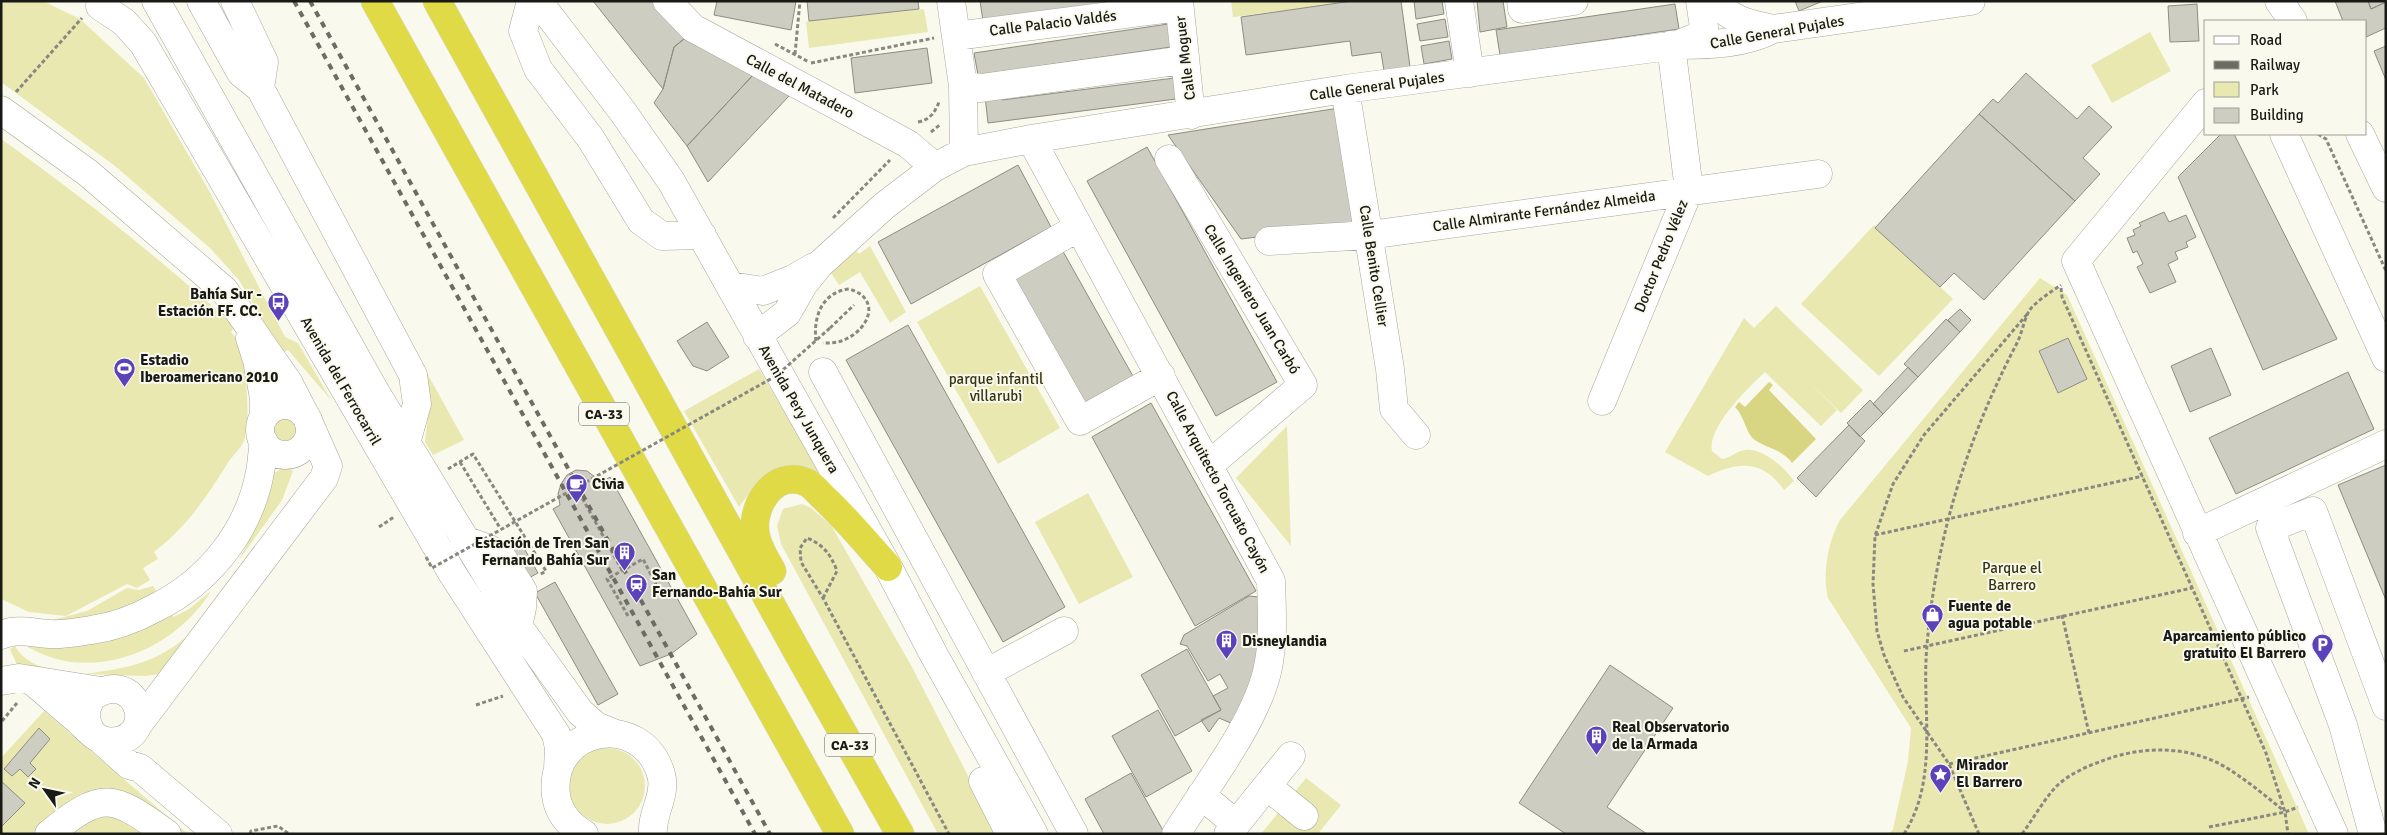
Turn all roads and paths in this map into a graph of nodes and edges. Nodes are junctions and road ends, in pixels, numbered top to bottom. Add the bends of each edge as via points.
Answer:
1 (156, 1) edge
2 (201, 1) edge
3 (235, 1) edge
4 (375, 1) edge
5 (436, 1) edge
6 (530, 1) edge
7 (538, 1) edge
8 (668, 1) edge
9 (800, 1) edge
10 (951, 1) edge
11 (1459, 1) edge
12 (1521, 1) edge
13 (1574, 1) edge
14 (1700, 1) edge
15 (1716, 1) edge
16 (1971, 1) edge
17 (98, 3) edge
18 (1179, 4) edge
19 (1910, 5) edge
20 (2287, 11) edge
21 (2310, 20) edge
22 (1773, 30) junction
23 (946, 42) junction
24 (1674, 45) junction
25 (1184, 60) junction
26 (1470, 73) junction
27 (803, 77) junction
28 (260, 88) junction
29 (1345, 89) junction
30 (952, 91) junction
31 (8, 102) edge
32 (2204, 105) edge
33 (962, 114) junction
34 (1191, 115) junction
35 (910, 134) junction
36 (2284, 135) edge
37 (2320, 135) edge
38 (2360, 135) edge
39 (1031, 139) junction
40 (964, 152) junction
41 (1169, 159) dead end
42 (935, 167) junction
43 (1818, 174) dead end
44 (2386, 188) edge
45 (1688, 190) junction
46 (831, 220) dead end
47 (1079, 227) junction
48 (702, 235) junction
49 (1369, 235) junction
50 (1269, 241) dead end
51 (2076, 261) junction
52 (820, 264) junction
53 (2386, 271) edge
54 (793, 279) junction
55 (2061, 285) junction
56 (730, 286) junction
57 (854, 306) dead end
58 (2029, 312) junction
59 (787, 313) junction
60 (752, 327) junction
61 (249, 329) junction
62 (816, 341) junction
63 (823, 343) dead end
64 (790, 351) dead end
65 (2386, 358) edge
66 (789, 370) junction
67 (824, 372) dead end
68 (1162, 376) junction
69 (1602, 401) dead end
70 (842, 408) junction
71 (306, 418) junction
72 (804, 418) junction
73 (1416, 435) dead end
74 (271, 438) junction
75 (406, 443) junction
76 (2386, 444) edge
77 (460, 462) junction
78 (1209, 465) junction
79 (2168, 465) junction
80 (446, 470) dead end
81 (2141, 477) junction
82 (576, 487) junction
83 (313, 493) junction
84 (2263, 502) junction
85 (398, 514) dead end
86 (1947, 520) junction
87 (379, 527) dead end
88 (2274, 527) junction
89 (501, 529) junction
90 (2197, 533) junction
91 (1875, 536) junction
92 (426, 557) dead end
93 (888, 567) junction
94 (622, 570) junction
95 (2218, 575) junction
96 (532, 580) dead end
97 (2192, 588) junction
98 (662, 596) dead end
99 (823, 598) junction
100 (2062, 615) junction
101 (628, 616) dead end
102 (1064, 631) dead end
103 (1, 635) edge
104 (1927, 646) junction
105 (1904, 652) dead end
106 (799, 655) junction
107 (934, 655) junction
108 (182, 666) junction
109 (986, 674) junction
110 (1, 681) edge
111 (32, 681) junction
112 (2270, 688) junction
113 (110, 690) junction
114 (503, 696) dead end
115 (2242, 700) junction
116 (476, 704) dead end
117 (2386, 706) edge
118 (134, 730) junction
119 (613, 733) junction
120 (1927, 733) junction
121 (2088, 733) junction
122 (96, 736) junction
123 (1291, 756) dead end
124 (1949, 764) junction
125 (140, 768) junction
126 (558, 769) junction
127 (1267, 786) junction
128 (1201, 794) junction
129 (2285, 812) junction
130 (1304, 816) dead end
131 (655, 822) edge
132 (2209, 827) dead end
133 (1232, 829) edge
134 (576, 832) edge
135 (48, 834) edge
136 (166, 834) edge
137 (218, 834) edge
138 (250, 834) edge
139 (289, 834) edge
140 (634, 834) edge
141 (840, 834) edge
142 (900, 834) edge
143 (949, 834) edge
144 (1010, 834) edge
145 (1034, 834) edge
146 (1074, 834) edge
147 (1176, 834) edge
148 (1904, 834) edge
149 (1979, 834) edge
150 (2022, 834) edge
151 (2288, 834) edge
152 (2334, 834) edge
153 (2373, 834) edge

1 - 75 street, Avenida del Ferrocarril
2 - 28 street via 241,73
3 - 28 street via 264,62
4 - 141 highway, CA-33
5 - 106 highway, CA-33
6 - 48 street via 522,31 538,70 591,139 641,221 662,236
7 - 48 street, Avenida Pery Junquera via 623,112 671,181
8 - 27 street, Calle del Matadero via 693,28
9 - 27 path
10 - 23 street
11 - 26 street
12 - 13 street via 1522,9
14 - 24 street via 1704,26 1700,36
15 - 22 street via 1724,12 1740,21
16 - 19 street, Calle General Pujales
17 - 31 path
17 - 126 street, Avenida del Ferrocarril via 124,22 143,43 452,573 556,734 560,748
18 - 23 street, Calle Palacio Valdés
18 - 25 street, Calle Moguer
19 - 22 street, Calle General Pujales
20 - 21 street
22 - 24 street, Calle General Pujales via 1757,38 1707,45
23 - 27 path via 936,38 811,63
23 - 30 street
24 - 26 street, Calle General Pujales
24 - 45 street, Doctor Pedro Vélez
25 - 30 street
25 - 34 street, Calle Moguer
26 - 29 street, Calle General Pujales
27 - 35 street, Calle del Matadero
28 - 75 street via 413,375 417,404
29 - 34 street, Calle General Pujales
29 - 49 street, Calle Benito Cellier
30 - 33 street
30 - 35 path via 935,113
31 - 61 street via 224,290
32 - 51 street
33 - 35 path via 950,116 928,135
33 - 40 street
34 - 39 street, Calle General Pujales
35 - 42 street, Calle del Matadero
35 - 46 path
36 - 65 street
37 - 53 path via 2326,139
38 - 44 street
39 - 40 street, Calle General Pujales
39 - 47 street, Calle Arquitecto Torcuato Cayón
40 - 42 street, Calle General Pujales
41 - 78 street, Calle Ingeniero Juan Carbó via 1303,385
42 - 52 street, Calle General Pujales via 884,206
43 - 45 street, Calle Almirante Fernández Almeida
45 - 49 street, Calle Almirante Fernández Almeida
45 - 69 street, Doctor Pedro Vélez
47 - 68 street, Calle Arquitecto Torcuato Cayón
47 - 68 street via 997,274 1080,420
48 - 56 street, Avenida Pery Junquera
49 - 50 street, Calle Almirante Fernández Almeida
49 - 73 street, Calle Benito Cellier via 1394,409
51 - 55 path via 2062,273
51 - 79 street
52 - 54 street
52 - 59 street
54 - 56 street via 762,291
54 - 60 street
55 - 58 path
55 - 81 path via 2062,297
56 - 60 street, Avenida Pery Junquera
57 - 62 path, bridge
58 - 86 path via 2024,330 1994,387 1969,446
58 - 91 path via 1924,435 1893,484
59 - 60 street
59 - 66 street via 781,336
60 - 66 street, Avenida Pery Junquera
61 - 71 street via 259,338 288,382
61 - 74 street
62 - 63 path via 817,315 832,295 849,289 861,294 869,306 865,322 844,340
62 - 82 path, bridge via 776,376
64 - 66 path
66 - 72 street, Avenida Pery Junquera
67 - 70 street
68 - 78 street, Calle Arquitecto Torcuato Cayón
70 - 72 street
70 - 109 street
71 - 74 street via 310,429 301,448
71 - 74 street via 299,409 276,406
71 - 83 street via 328,466
72 - 93 street, Avenida Pery Junquera
74 - 83 street via 302,460 310,471
74 - 103 street via 239,530 198,582 177,597 113,626 51,634 10,631
75 - 119 street, Avenida del Ferrocarril via 518,626 580,712 596,726
76 - 84 street
77 - 80 path
77 - 89 path
77 - 96 path via 473,454 546,571
78 - 128 street, Calle Arquitecto Torcuato Cayón via 1271,581 1272,640 1267,672 1252,713
79 - 81 path
79 - 90 street
81 - 86 path
81 - 97 path
82 - 89 path, bridge
82 - 94 path
83 - 108 street
84 - 88 street
84 - 90 street
85 - 87 path
86 - 91 path
86 - 104 path via 1934,585
88 - 117 street via 2313,511
88 - 153 street via 2270,528 2343,725
89 - 92 path, bridge via 432,568
90 - 95 street
91 - 120 path via 1873,584 1877,631 1903,697
93 - 106 highway via 808,483 793,480 775,485 761,498 755,516 756,540 789,604
93 - 107 street, Avenida Pery Junquera
94 - 98 path, bridge via 643,559
94 - 101 path, bridge via 607,579
95 - 97 path
95 - 112 street
97 - 100 path
97 - 115 path
99 - 99 path via 837,571 831,556 818,542 807,538 800,548 801,562
99 - 143 path
100 - 104 path
100 - 121 path
102 - 109 street
104 - 105 path
104 - 120 path
106 - 142 highway, CA-33
107 - 144 street via 943,705
107 - 145 street, Avenida Pery Junquera
108 - 113 street via 145,686
108 - 118 street
109 - 146 street
110 - 111 street via 19,678
111 - 113 street
111 - 122 street
112 - 115 path
112 - 152 street
113 - 118 street via 134,699 138,708
113 - 122 street via 92,697 85,715 87,725
114 - 116 path
115 - 121 path
115 - 129 path via 2266,753
118 - 122 street via 116,742
118 - 125 street
119 - 126 street via 584,738 566,754
119 - 131 street, Avenida del Ferrocarril via 630,737 644,746 655,760 661,776 662,794
120 - 124 path
120 - 148 path via 1920,800
121 - 124 path
122 - 125 street via 129,765
123 - 127 street
124 - 149 path
125 - 137 street
126 - 134 street, Avenida del Ferrocarril via 557,801
127 - 130 street
127 - 133 street
128 - 133 street
128 - 147 street, Calle Arquitecto Torcuato Cayón
129 - 132 path
129 - 150 path via 2229,769 2203,756 2173,750 2145,750 2113,756 2081,768 2054,789
129 - 151 path
131 - 140 street
135 - 136 street via 91,804 109,802 123,804
138 - 139 path via 278,826

